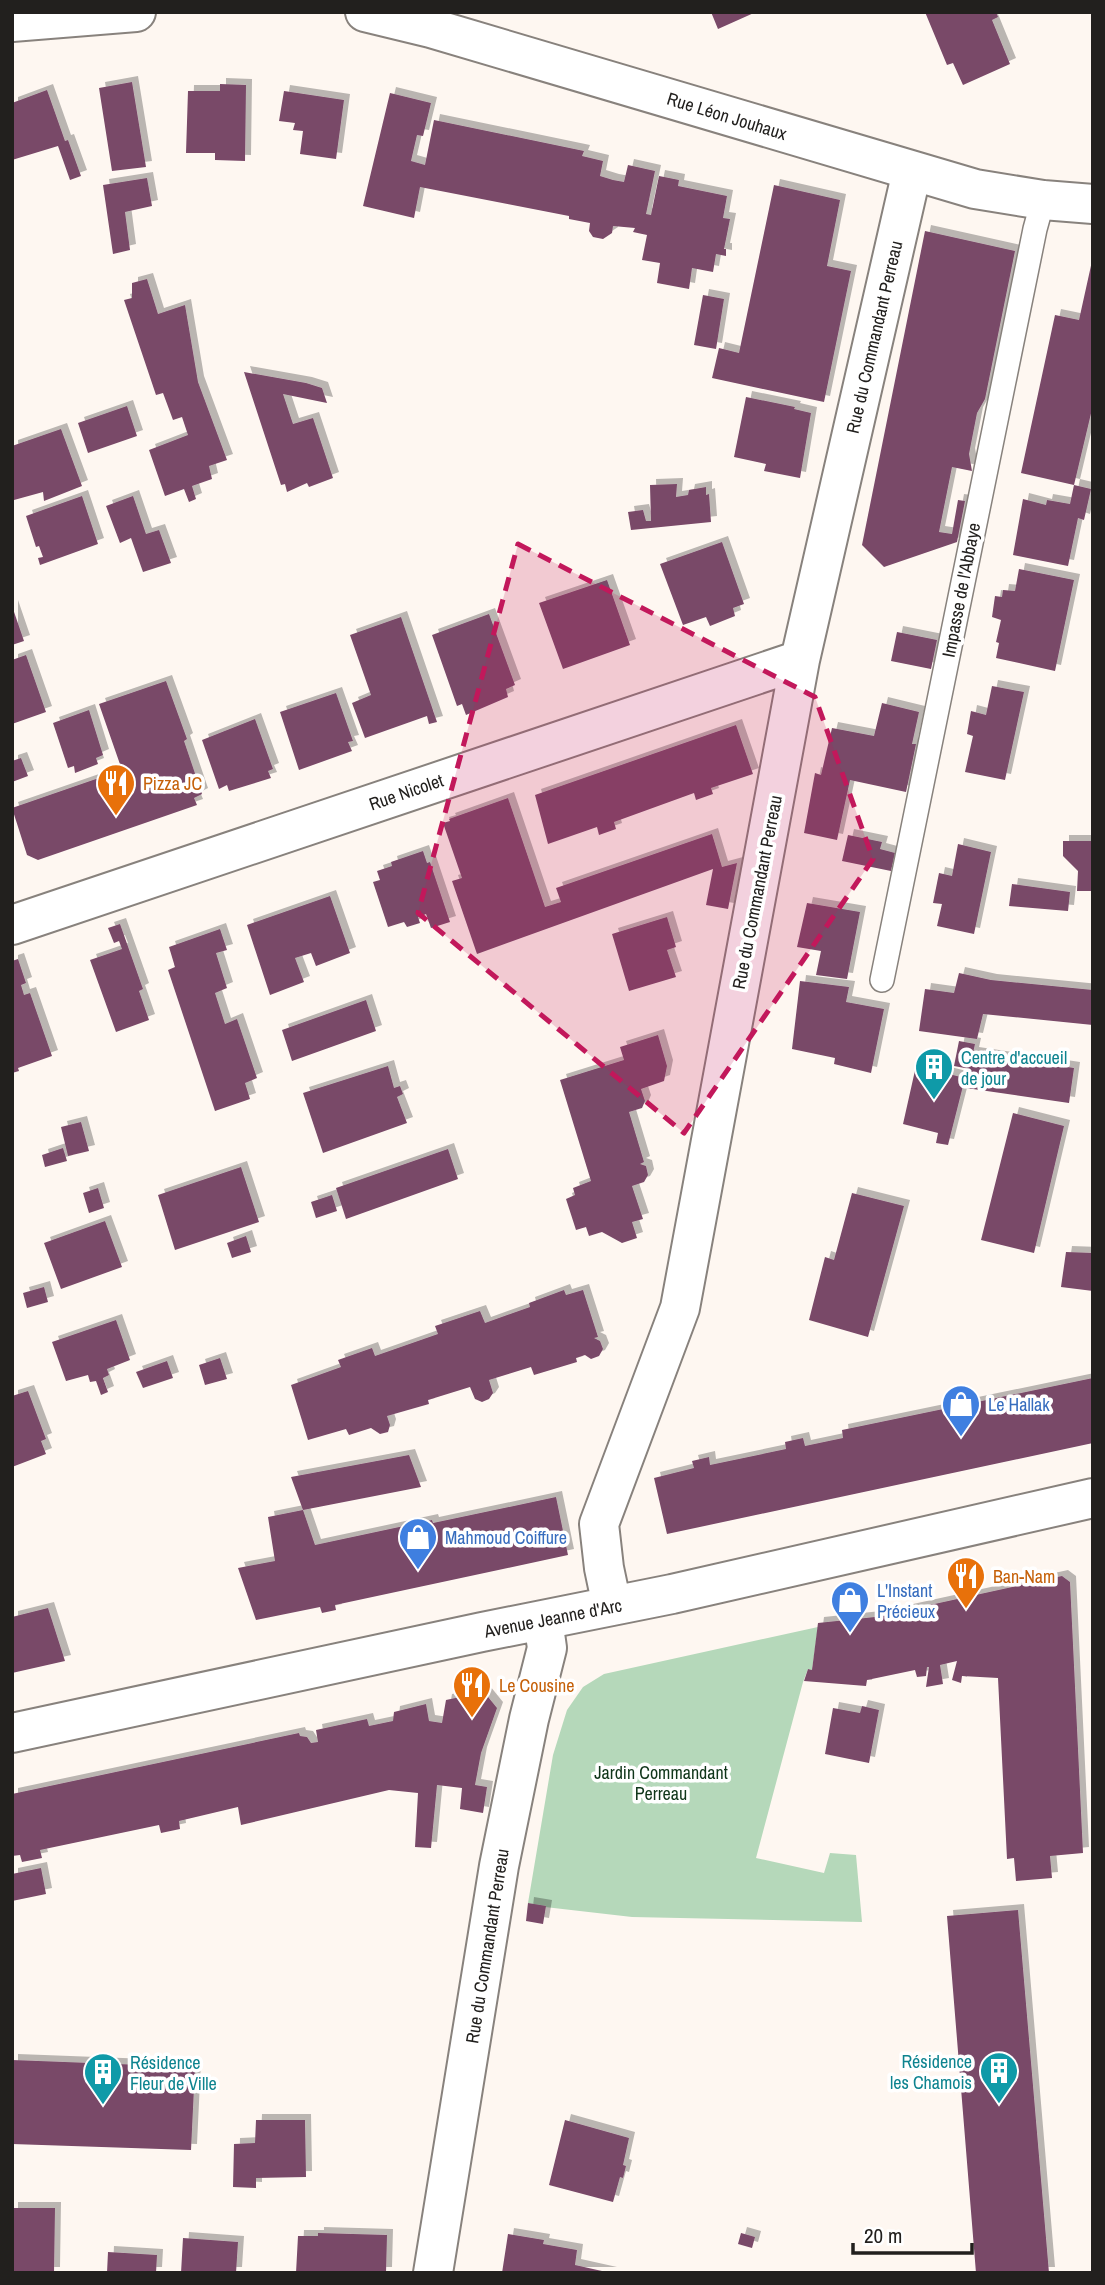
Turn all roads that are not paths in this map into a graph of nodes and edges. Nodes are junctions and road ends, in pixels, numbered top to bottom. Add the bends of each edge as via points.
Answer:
1 (136, 12) edge
2 (365, 12) edge
3 (12, 22) edge
4 (912, 171) junction
5 (1043, 200) junction
6 (1093, 204) edge
7 (800, 660) junction
8 (12, 925) edge
9 (882, 980) dead end
10 (1093, 1498) edge
11 (612, 1606) junction
12 (543, 1620) junction
13 (12, 1734) edge
14 (433, 2273) edge

1 - 3 street
2 - 4 street, Rue Léon Jouhaux
4 - 5 street, Rue Léon Jouhaux via 975,189
4 - 7 street, Rue du Commandant Perreau
5 - 6 street, Rue Léon Jouhaux
5 - 9 lane, Impasse de l'Abbaye
7 - 8 street, Rue Nicolet
7 - 11 street, Rue du Commandant Perreau via 680,1308 599,1524
10 - 11 street, Avenue Jeanne d'Arc
11 - 12 street, Avenue Jeanne d'Arc
12 - 13 street, Avenue Jeanne d'Arc
12 - 14 street, Rue du Commandant Perreau via 547,1648 499,1866

